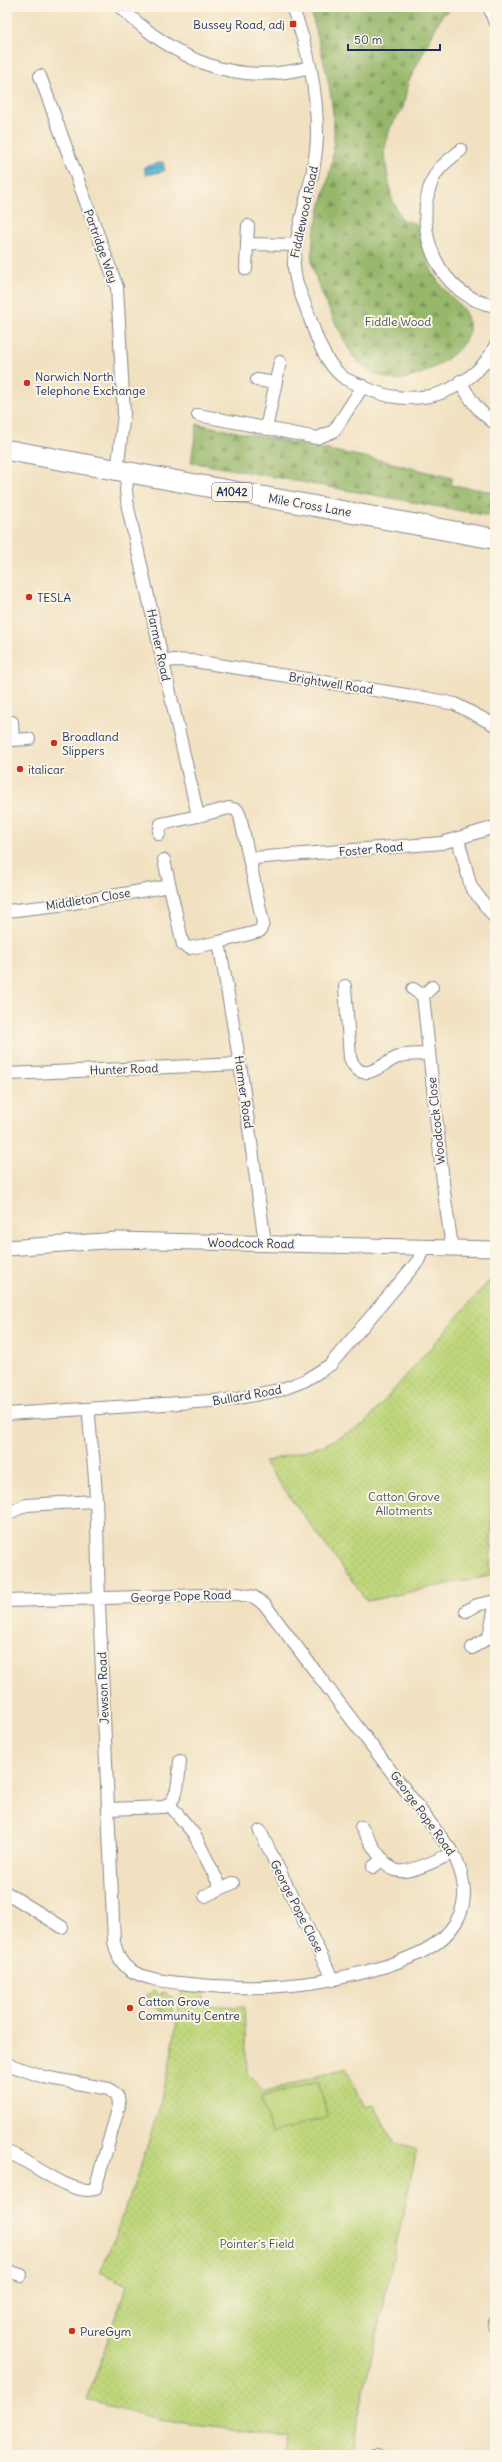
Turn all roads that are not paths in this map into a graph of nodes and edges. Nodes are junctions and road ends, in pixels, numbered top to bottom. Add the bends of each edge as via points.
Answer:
1 (120, 7) edge
2 (292, 7) edge
3 (491, 7) edge
4 (495, 19) edge
5 (310, 67) junction
6 (40, 76) dead end
7 (461, 150) dead end
8 (248, 226) dead end
9 (247, 244) junction
10 (296, 245) junction
11 (246, 269) dead end
12 (495, 306) edge
13 (495, 346) edge
14 (280, 362) dead end
15 (257, 380) dead end
16 (460, 381) junction
17 (275, 383) junction
18 (363, 386) junction
19 (198, 415) dead end
20 (495, 423) edge
21 (266, 429) junction
22 (7, 450) edge
23 (122, 472) junction
24 (495, 539) edge
25 (162, 662) junction
26 (12, 722) dead end
27 (495, 725) edge
28 (29, 739) dead end
29 (10, 740) edge
30 (198, 816) junction
31 (495, 827) edge
32 (159, 834) dead end
33 (458, 839) junction
34 (164, 860) dead end
35 (251, 866) junction
36 (169, 886) junction
37 (7, 911) edge
38 (495, 918) edge
39 (219, 942) junction
40 (345, 986) dead end
41 (432, 986) dead end
42 (429, 1054) junction
43 (240, 1064) junction
44 (7, 1074) edge
45 (265, 1243) junction
46 (421, 1247) junction
47 (452, 1247) junction
48 (7, 1248) edge
49 (495, 1249) edge
50 (89, 1410) junction
51 (7, 1414) edge
52 (94, 1501) junction
53 (7, 1514) edge
54 (99, 1598) junction
55 (7, 1601) edge
56 (495, 1601) edge
57 (495, 1606) edge
58 (466, 1611) dead end
59 (493, 1630) edge
60 (472, 1648) dead end
61 (180, 1761) dead end
62 (170, 1804) junction
63 (108, 1808) junction
64 (360, 1827) dead end
65 (260, 1831) dead end
66 (453, 1853) junction
67 (383, 1859) junction
68 (373, 1867) dead end
69 (233, 1883) dead end
70 (221, 1888) junction
71 (7, 1893) edge
72 (205, 1896) dead end
73 (62, 1927) dead end
74 (122, 1964) joint
75 (333, 1980) junction
76 (7, 2064) edge
77 (7, 2152) edge
78 (7, 2271) edge
79 (22, 2275) dead end

1 - 5 street via 158,39 201,64 255,73 292,71
2 - 5 street, Fiddlewood Road
3 - 4 street
5 - 10 street, Fiddlewood Road via 316,103 315,159
6 - 23 street, Partridge Way via 117,287 124,414
7 - 12 street via 441,167 432,180 425,216 427,234 431,251 449,280 476,300
8 - 9 street
9 - 10 street
9 - 11 street
10 - 18 street, Fiddlewood Road via 294,275 319,343 344,378
13 - 16 street, Fiddlewood Road via 485,362
14 - 17 street
15 - 17 street
16 - 18 street, Fiddlewood Road via 442,394 419,398 399,398 380,394
16 - 20 street via 472,402 482,414
17 - 21 street
18 - 21 street via 334,431 327,436 317,438
19 - 21 street
22 - 23 highway, Mile Cross Lane / A1042
23 - 24 highway, Mile Cross Lane / A1042
23 - 25 street, Harmer Road
25 - 27 street, Brightwell Road via 194,661 425,698 455,704
25 - 30 street, Harmer Road
26 - 29 street
28 - 29 street
30 - 32 street via 161,824
30 - 35 street via 229,808 237,810
31 - 33 street, Foster Road
33 - 35 street, Foster Road via 442,843 253,858
33 - 38 street via 469,883
34 - 36 street
35 - 39 street via 264,923 260,931 254,934
36 - 37 street, Middleton Close via 67,904
36 - 39 street via 183,945 190,948
39 - 43 street, Harmer Road
40 - 42 street via 350,1058 355,1067 363,1072 372,1071 399,1056
41 - 42 street, Woodcock Close via 418,992
42 - 47 street, Woodcock Close
43 - 44 street, Hunter Road
43 - 45 street, Harmer Road
45 - 46 street, Woodcock Road
45 - 48 street, Woodcock Road via 117,1240
46 - 47 street, Woodcock Road
46 - 50 street, Bullard Road via 418,1261 330,1365 304,1381 280,1390 227,1400
47 - 49 street, Woodcock Road
50 - 51 street, Bullard Road
50 - 52 street, Jewson Road
52 - 53 street via 26,1506
52 - 54 street, Jewson Road
54 - 55 street, George Pope Road
54 - 63 street, Jewson Road
54 - 66 street, George Pope Road via 238,1594 254,1597 269,1611
56 - 58 street via 477,1605
57 - 59 street
59 - 60 street via 489,1637
61 - 62 street via 175,1796
62 - 63 street
62 - 70 street via 194,1834
63 - 74 street, Jewson Road via 114,1942
64 - 67 street
65 - 75 street, George Pope Close
66 - 67 street via 404,1872 395,1870
66 - 75 street, George Pope Road via 462,1870 465,1898 457,1921 447,1934 433,1947 402,1960
67 - 68 street
69 - 70 street
70 - 72 street
71 - 73 street
74 - 75 street, George Pope Road via 132,1971 158,1980 196,1985 242,1988 294,1986
76 - 77 street via 44,2077 109,2089 118,2097 119,2106 95,2189 88,2191 66,2184
78 - 79 street

